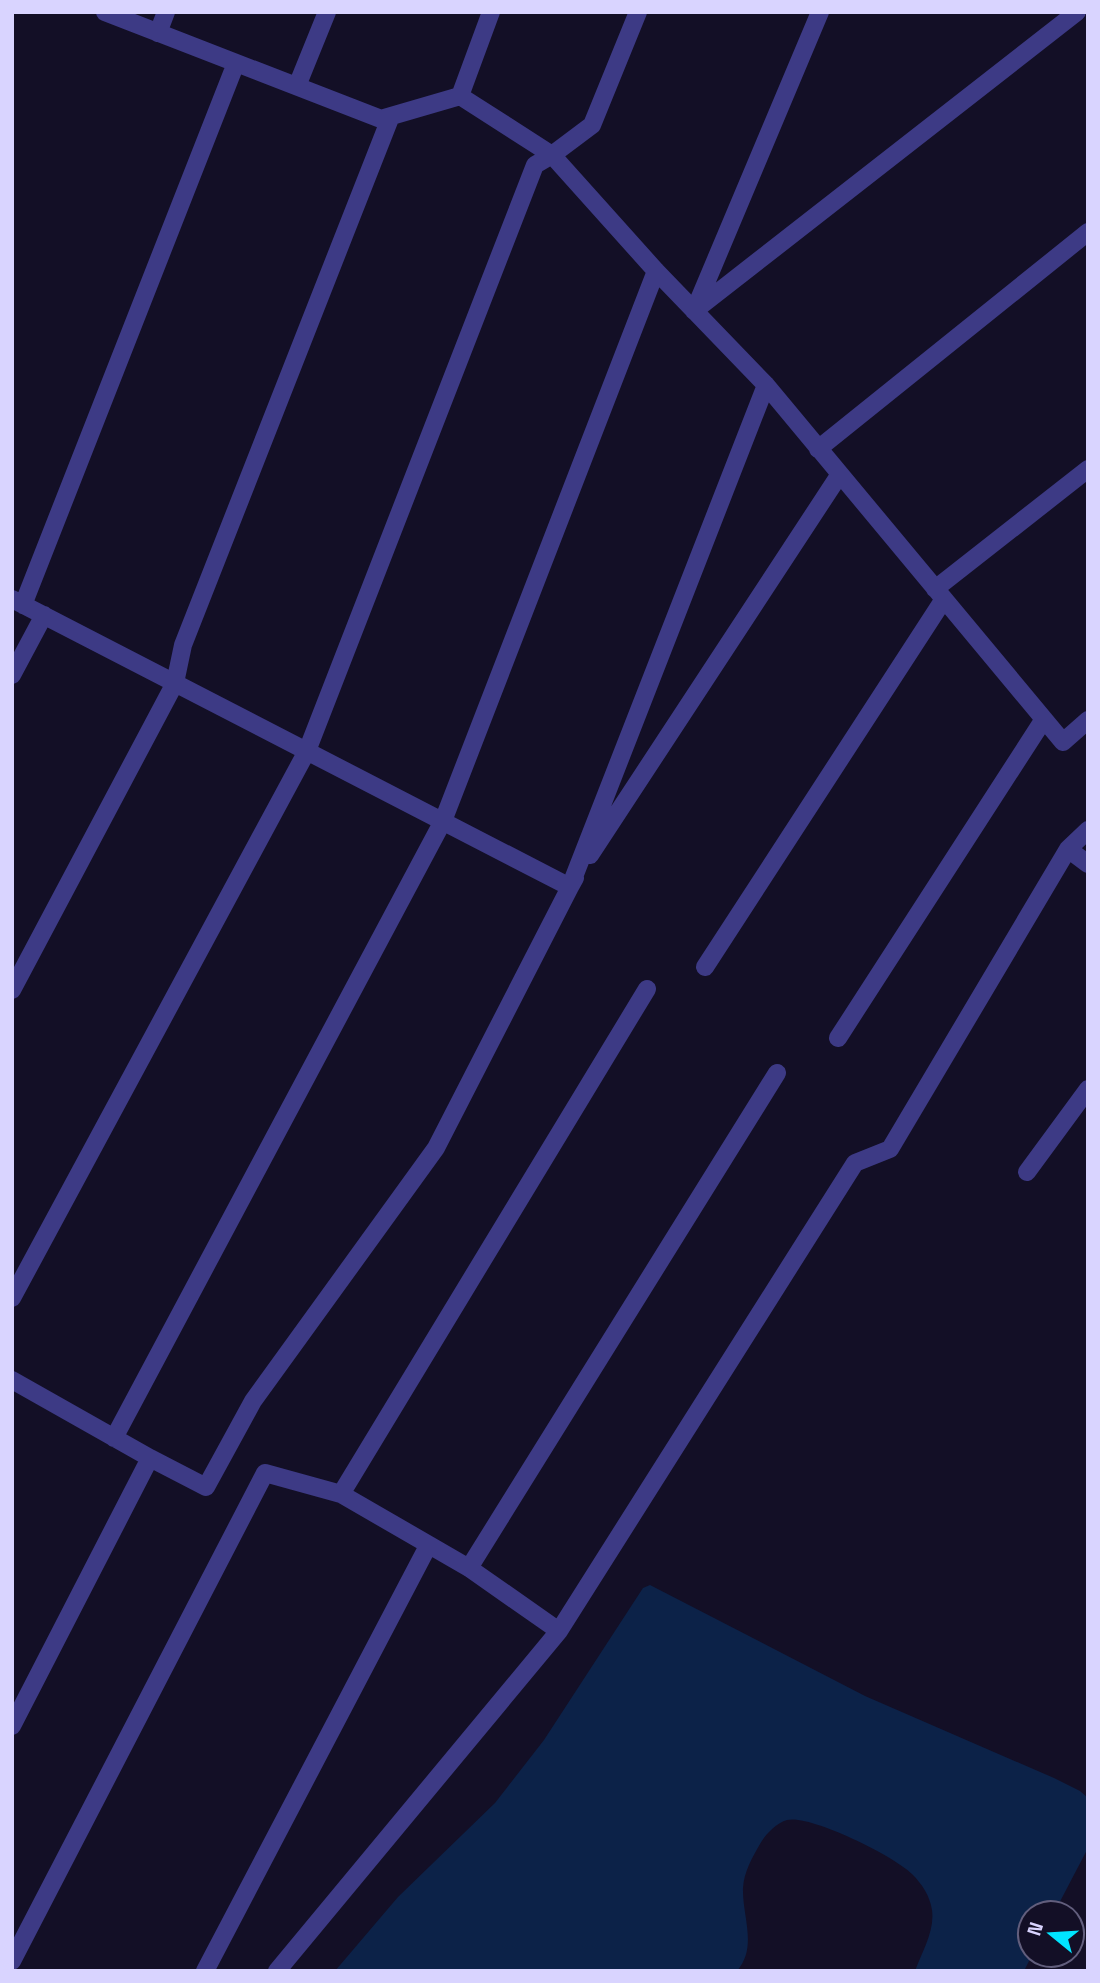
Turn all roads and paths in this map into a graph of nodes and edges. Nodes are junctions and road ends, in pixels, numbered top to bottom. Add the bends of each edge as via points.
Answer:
1 (104, 12) edge
2 (166, 12) edge
3 (327, 12) edge
4 (491, 12) edge
5 (638, 12) edge
6 (820, 12) edge
7 (1077, 12) edge
8 (158, 33) junction
9 (236, 63) junction
10 (297, 86) junction
11 (460, 96) junction
12 (391, 116) junction
13 (552, 155) junction
14 (1088, 232) edge
15 (656, 271) junction
16 (694, 311) junction
17 (765, 385) junction
18 (818, 449) junction
19 (1088, 468) edge
20 (840, 474) junction
21 (939, 594) junction
22 (18, 602) edge
23 (44, 615) junction
24 (12, 675) edge
25 (175, 683) junction
26 (1044, 719) junction
27 (1088, 720) edge
28 (307, 751) junction
29 (443, 821) junction
30 (1088, 830) edge
31 (1068, 849) junction
32 (1088, 864) edge
33 (570, 887) junction
34 (705, 967) dead end
35 (647, 989) dead end
36 (12, 990) edge
37 (838, 1038) dead end
38 (777, 1073) dead end
39 (1088, 1089) edge
40 (1027, 1172) dead end
41 (12, 1298) edge
42 (12, 1380) edge
43 (114, 1438) junction
44 (150, 1458) junction
45 (341, 1494) junction
46 (428, 1546) junction
47 (469, 1569) junction
48 (559, 1630) junction
49 (12, 1726) edge
50 (12, 1961) edge
51 (205, 1971) edge
52 (276, 1971) edge

1 - 8 street
2 - 8 street
3 - 10 street
4 - 11 street
5 - 13 street via 592,125
6 - 16 street
7 - 16 street
8 - 9 street
9 - 10 street
9 - 22 street
10 - 12 street via 381,119
11 - 12 street
11 - 13 street
12 - 25 street via 183,645
13 - 15 street
13 - 28 street via 535,164
14 - 18 street
15 - 16 street
15 - 29 street
16 - 17 street
17 - 18 street
17 - 33 street
18 - 20 street
19 - 21 street
20 - 21 street
20 - 33 street
21 - 26 street
21 - 34 street
22 - 23 street
23 - 24 street
23 - 25 street
25 - 28 street
25 - 36 street
26 - 27 street via 1063,742
26 - 37 street
28 - 29 street
28 - 41 street
29 - 33 street
29 - 43 street
30 - 31 street
31 - 32 street
31 - 48 street via 890,1149 855,1163
33 - 44 street via 436,1148 253,1401 206,1487
35 - 45 street
38 - 47 street
39 - 40 street
42 - 43 street
43 - 44 street
44 - 49 street
45 - 46 street
45 - 50 street via 265,1473
46 - 47 street
46 - 51 street
47 - 48 street
48 - 52 street

